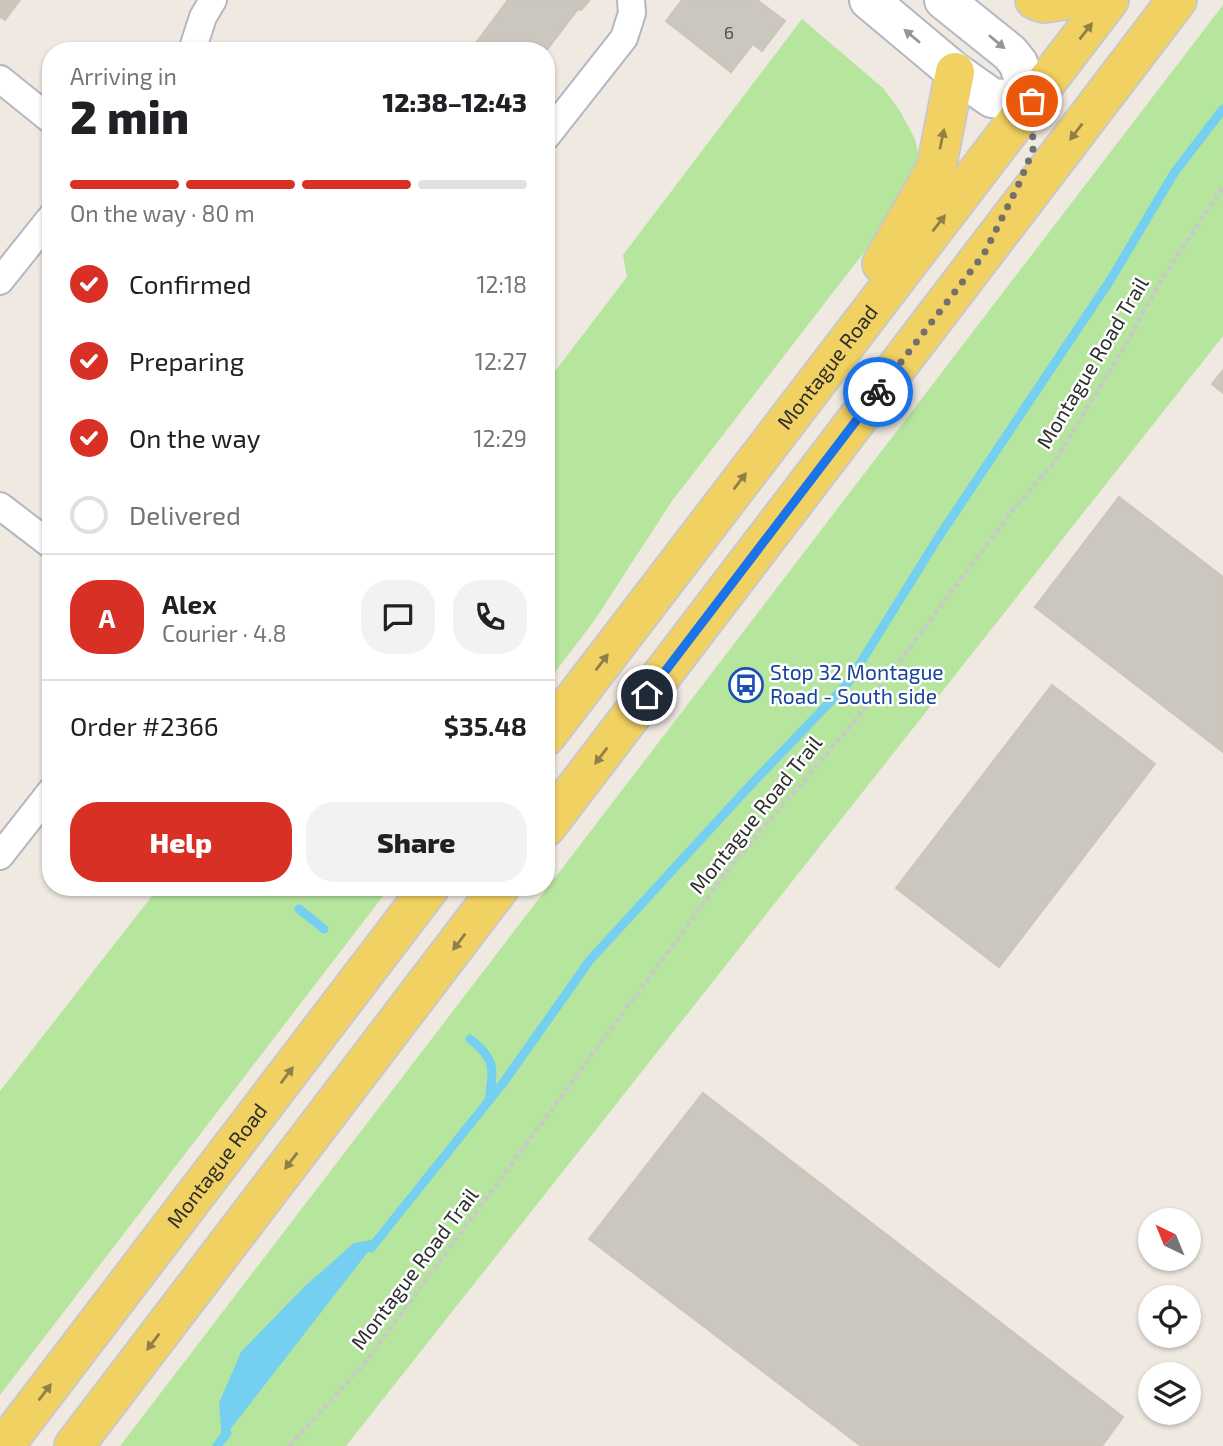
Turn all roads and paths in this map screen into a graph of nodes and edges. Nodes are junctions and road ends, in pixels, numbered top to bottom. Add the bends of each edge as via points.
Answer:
1 (213, 0) edge
2 (631, 0) edge
3 (869, 0) edge
4 (944, 0) edge
5 (1035, 0) edge
6 (1066, 0) edge
7 (1110, 0) edge
8 (1177, 0) edge
9 (195, 42) edge
10 (955, 72) junction
11 (1117, 78) junction
12 (0, 79) edge
13 (1032, 101) junction
14 (42, 113) edge
15 (555, 126) edge
16 (1223, 187) edge
17 (42, 228) edge
18 (984, 254) junction
19 (0, 281) edge
20 (808, 393) junction
21 (0, 506) edge
22 (42, 538) edge
23 (555, 724) edge
24 (42, 802) edge
25 (555, 815) edge
26 (0, 856) edge
27 (423, 896) edge
28 (493, 896) edge
29 (4, 1446) edge
30 (74, 1446) edge
31 (289, 1446) edge

1 - 9 street
2 - 15 street via 624,38
10 -> 3 street
4 -> 13 street via 1010,53
5 - 6 main road
13 -> 7 main road, Montague Road
8 - 11 main road
10 - 13 street via 992,98
20 -> 10 main road via 936,169
11 - 13 main road
11 -> 18 main road
12 - 14 street
13 - 18 main road via 1033,150
20 -> 13 main road, Montague Road
16 - 31 path, Montague Road Trail via 1161,280 1055,461 1011,512 858,717 732,866 364,1364
17 - 19 street
18 -> 25 main road
23 -> 20 main road, Montague Road
21 - 22 street
24 - 26 street
29 -> 27 main road, Montague Road
28 -> 30 main road

